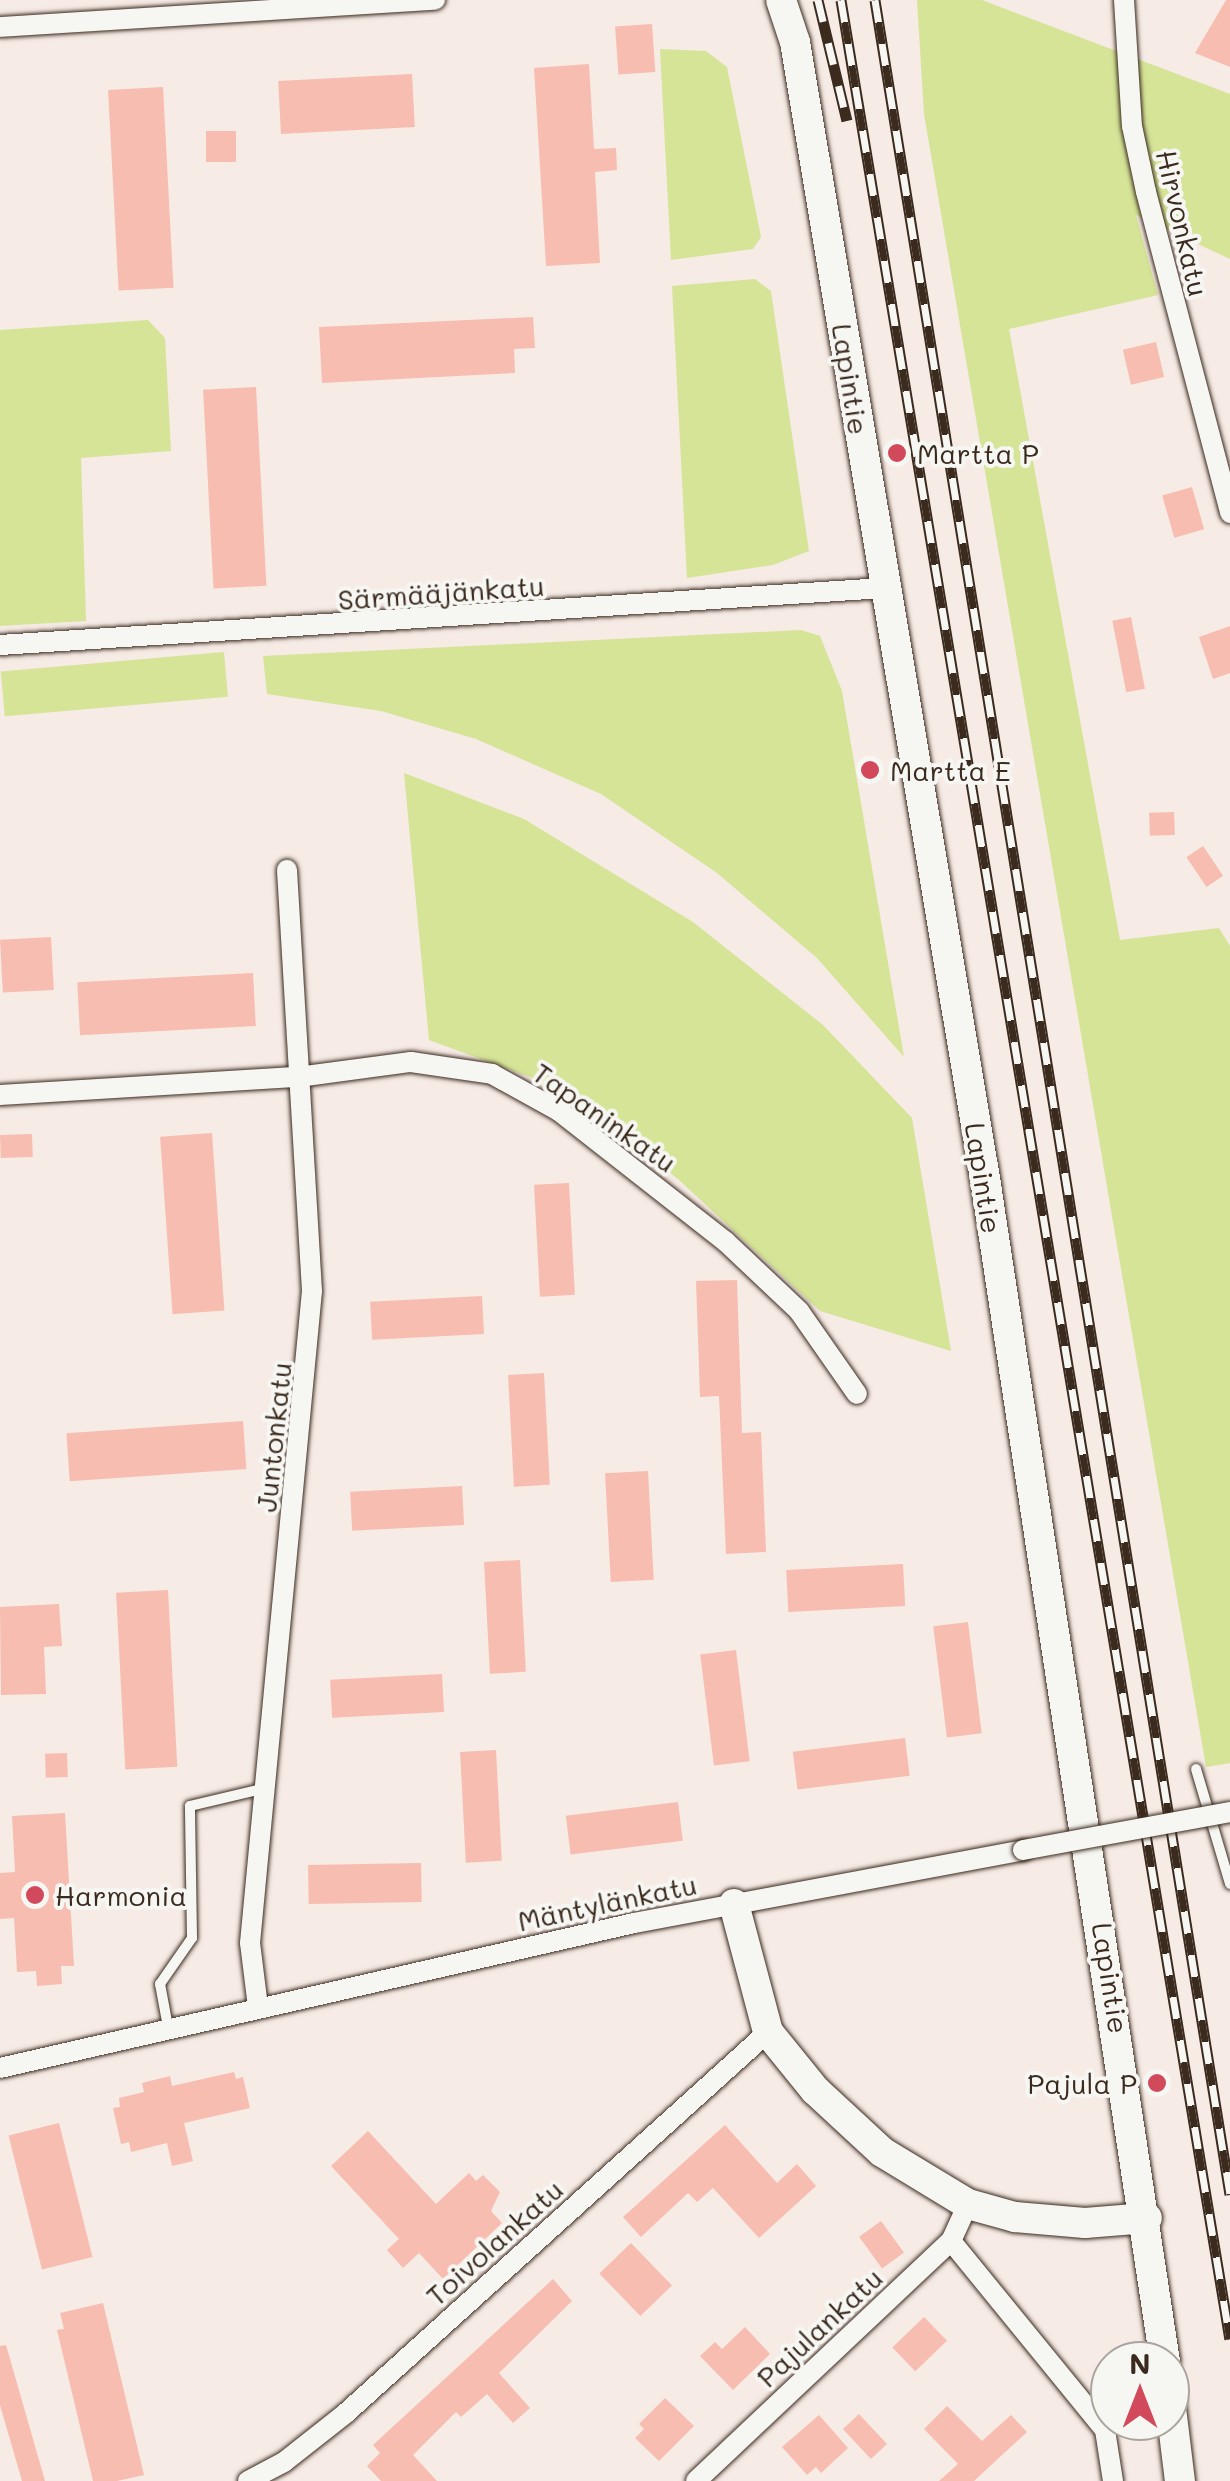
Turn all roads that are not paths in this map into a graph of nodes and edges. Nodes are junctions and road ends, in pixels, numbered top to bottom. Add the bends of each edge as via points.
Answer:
1 (435, 0) edge
2 (781, 0) edge
3 (1124, 0) edge
4 (0, 27) edge
5 (1230, 513) edge
6 (886, 588) junction
7 (0, 645) edge
8 (287, 870) dead end
9 (298, 1077) junction
10 (0, 1095) edge
11 (857, 1394) dead end
12 (1196, 1768) dead end
13 (267, 1788) junction
14 (1230, 1812) edge
15 (1230, 1884) edge
16 (734, 1904) junction
17 (258, 2008) junction
18 (168, 2027) junction
19 (768, 2032) junction
20 (0, 2068) edge
21 (968, 2204) junction
22 (1146, 2218) junction
23 (950, 2241) junction
24 (1162, 2341) edge
25 (1175, 2441) edge
26 (248, 2481) edge
27 (696, 2481) edge
28 (1113, 2481) edge
29 (1180, 2481) edge

1 - 4 street
2 - 6 main road, Lapintie via 795,42
3 - 5 street, Hirvonkatu via 1142,175
6 - 7 street, Särmääjänkatu
6 - 22 main road, Lapintie
8 - 9 street, Juntonkatu
9 - 10 street, Tapaninkatu
9 - 11 street, Tapaninkatu via 411,1062 450,1064 492,1074 559,1111 725,1240 799,1311
9 - 13 street, Juntonkatu via 311,1318
12 - 15 lane
13 - 17 street, Juntonkatu via 250,1943
13 - 18 lane via 190,1806 192,1938 160,1984
14 - 16 street, Mäntylänkatu, bridge
16 - 17 street, Mäntylänkatu
16 - 19 main road
17 - 18 street, Mäntylänkatu
18 - 20 street, Mäntylänkatu
19 - 21 main road via 815,2090 882,2152
19 - 26 street, Toivolankatu via 346,2413
21 - 22 main road via 1058,2223
21 - 23 street, Pajulankatu
22 - 24 main road, Lapintie
23 - 27 street, Pajulankatu
23 - 28 street via 1105,2430
25 - 29 main road

